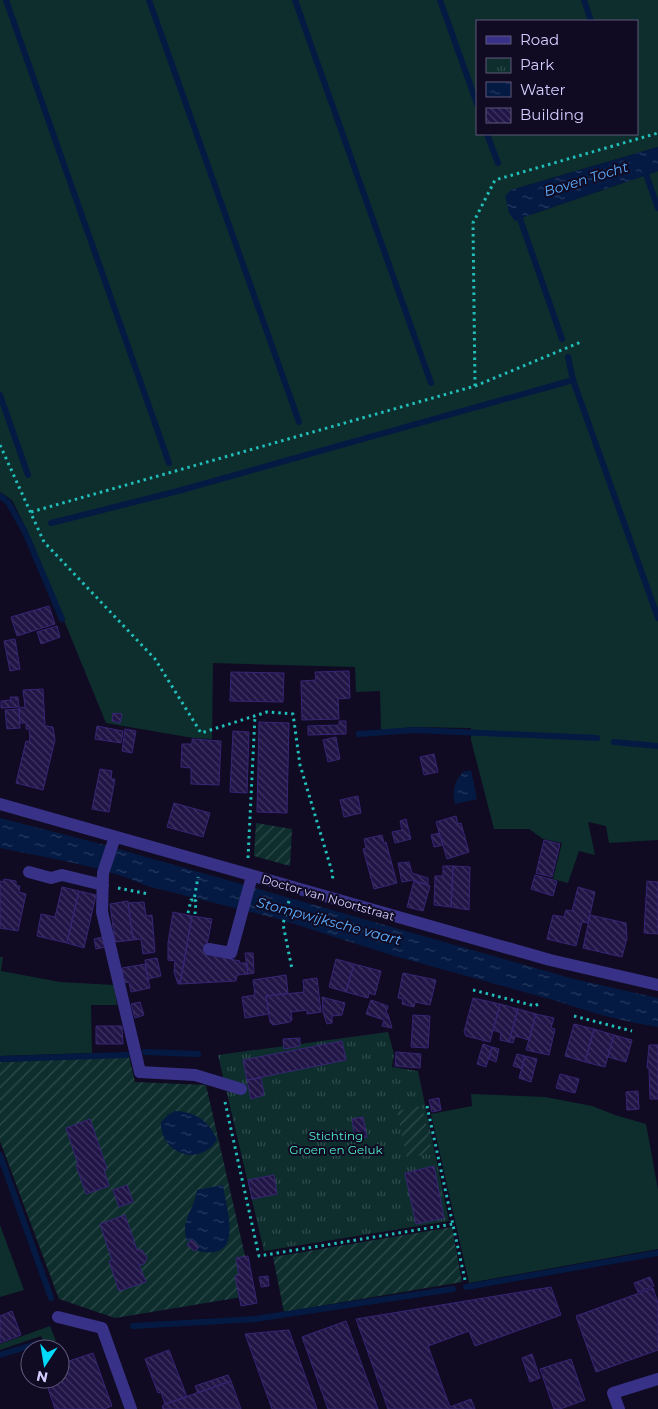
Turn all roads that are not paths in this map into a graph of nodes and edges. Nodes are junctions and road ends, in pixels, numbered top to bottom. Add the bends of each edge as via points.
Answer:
1 (0, 804) edge
2 (113, 842) junction
3 (29, 872) dead end
4 (103, 879) junction
5 (250, 880) junction
6 (209, 948) dead end
7 (658, 985) edge
8 (241, 1089) dead end
9 (58, 1317) dead end
10 (658, 1379) edge
11 (131, 1409) edge
12 (619, 1409) edge

1 - 2 street, Doctor van Noortstraat
2 - 4 street
2 - 5 street, Doctor van Noortstraat
3 - 4 street via 51,878 62,875
4 - 8 street via 102,912 140,1072 195,1074
5 - 6 street via 231,953
5 - 7 street, Doctor van Noortstraat via 328,898 550,960
9 - 11 street via 102,1328
10 - 12 street via 613,1393

